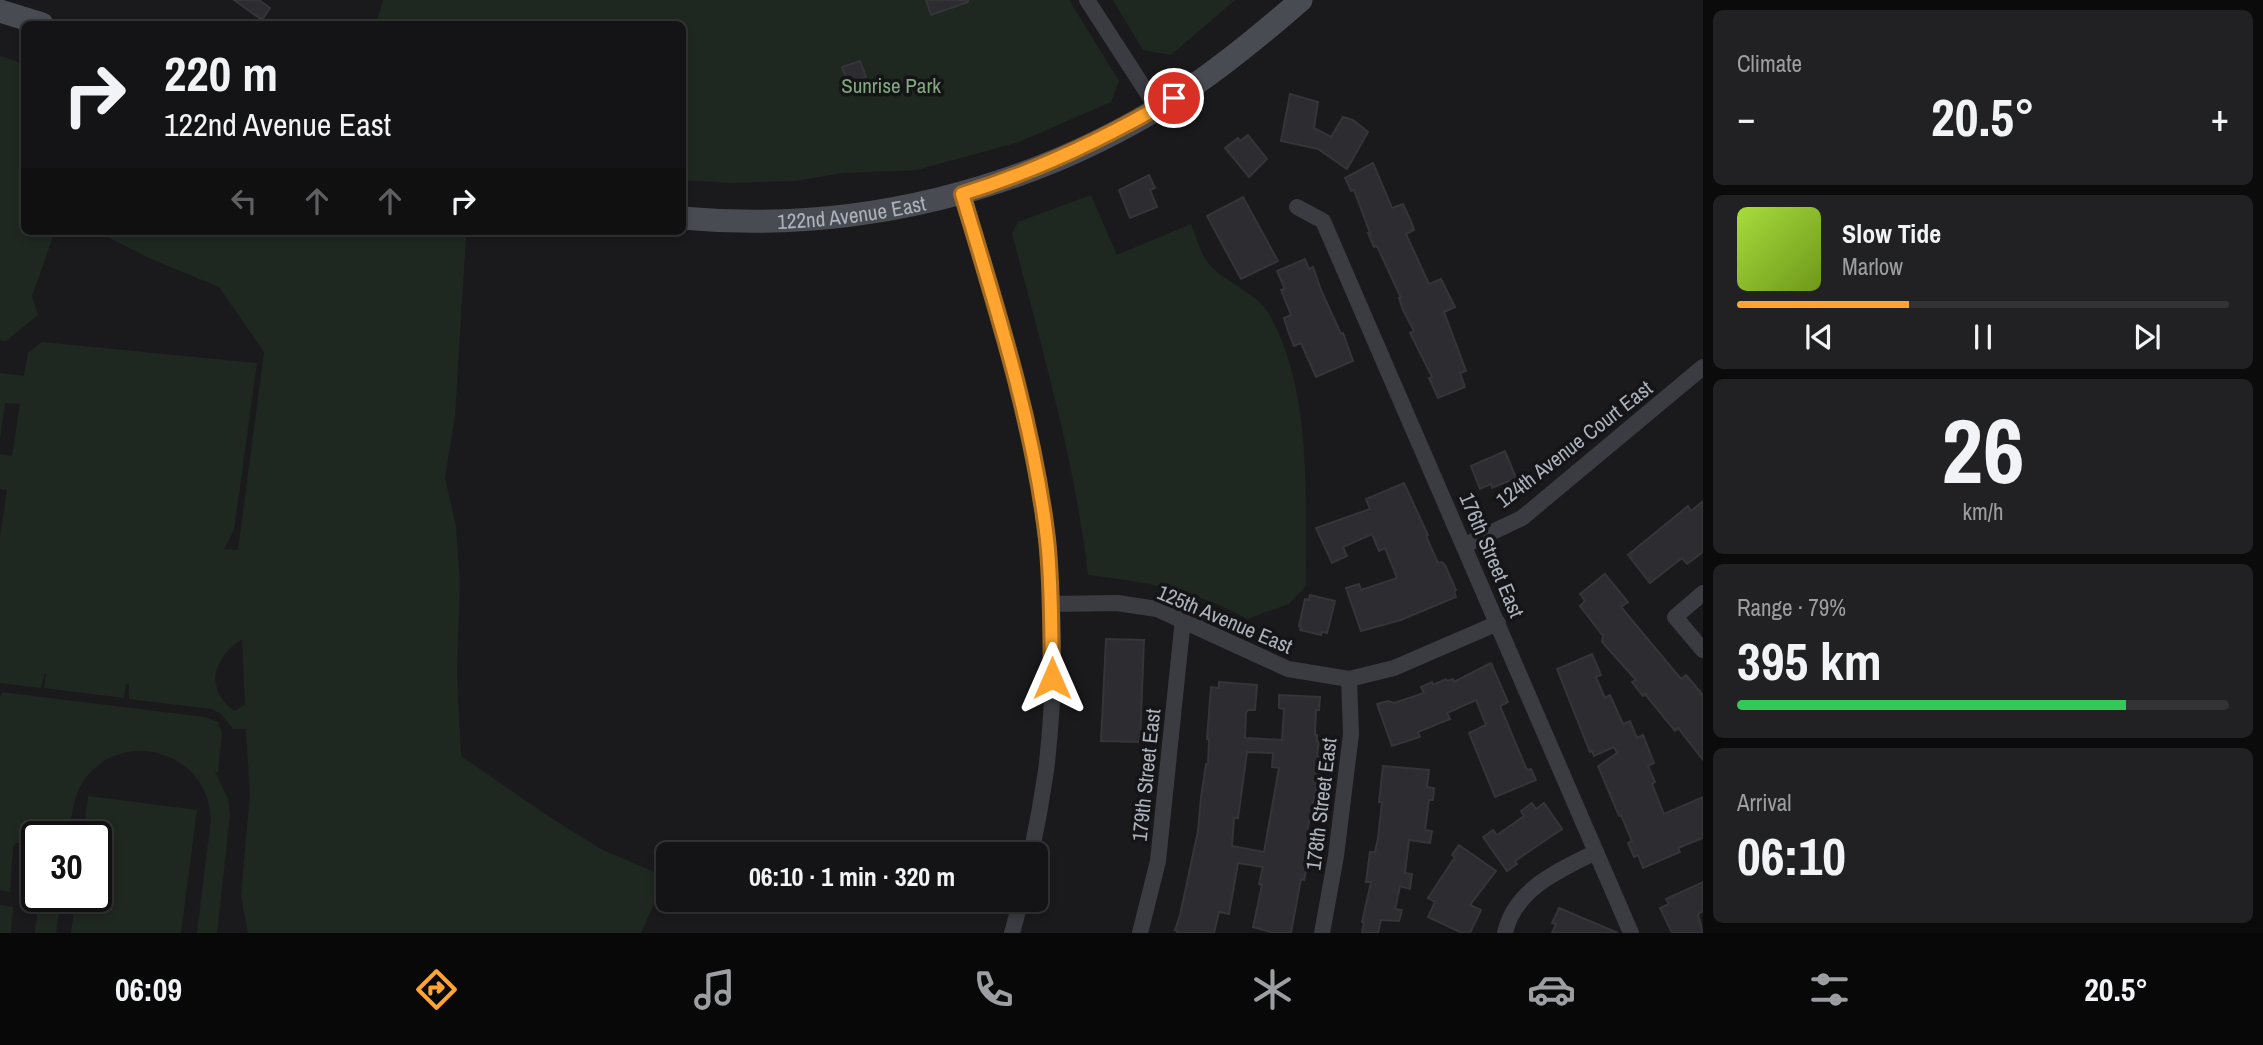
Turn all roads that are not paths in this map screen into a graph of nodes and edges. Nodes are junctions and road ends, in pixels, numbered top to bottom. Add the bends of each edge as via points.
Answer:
1 (1087, 0) edge
2 (1301, 0) edge
3 (0, 10) edge
4 (33, 21) edge
5 (1157, 108) junction
6 (962, 194) junction
7 (1297, 207) dead end
8 (686, 218) edge
9 (1703, 367) edge
10 (1465, 545) junction
11 (1703, 593) edge
12 (1051, 604) junction
13 (1182, 619) junction
14 (1498, 623) junction
15 (1703, 650) edge
16 (1349, 679) junction
17 (1033, 842) edge
18 (1596, 852) junction
19 (1018, 912) edge
20 (1506, 928) edge
21 (1012, 933) edge
22 (1140, 933) edge
23 (1322, 933) edge
24 (1631, 933) edge

1 - 5 street
2 - 5 street, 122nd Avenue East via 1205,78
3 - 4 street
5 - 6 street, 122nd Avenue East via 1048,164
6 - 8 street, 122nd Avenue East via 893,210 810,219
6 - 12 street via 1023,405 1047,539
7 - 10 street, 176th Street East via 1323,221
9 - 10 street, 124th Avenue Court East via 1522,519
10 - 14 street, 176th Street East
11 - 15 street via 1675,617
12 - 13 street, 125th Avenue East via 1117,603 1157,609
12 - 17 street via 1052,704
13 - 16 street, 125th Avenue East via 1289,669
13 - 22 street, 179th Street East via 1158,861
14 - 16 street, 125th Avenue East via 1394,668
14 - 18 street, 176th Street East
16 - 23 street, 178th Street East via 1352,734
18 - 20 street via 1552,873 1522,900
18 - 24 street, 176th Street East
19 - 21 street

